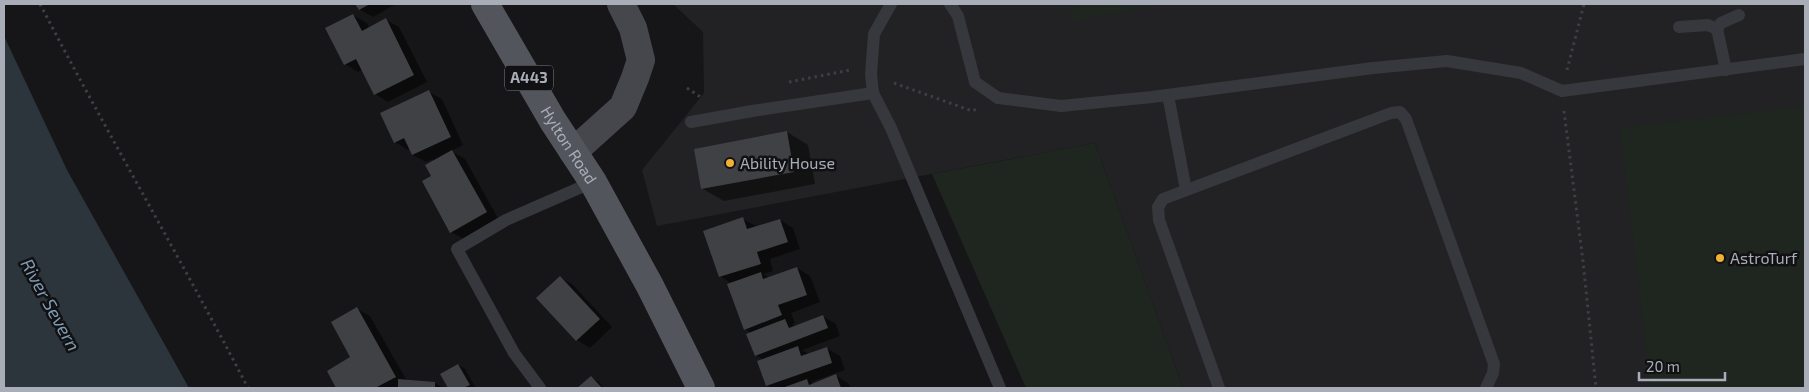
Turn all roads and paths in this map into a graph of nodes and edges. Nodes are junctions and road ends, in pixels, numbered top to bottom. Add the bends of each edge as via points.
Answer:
1 (40, 4) edge
2 (485, 4) edge
3 (621, 4) edge
4 (892, 4) edge
5 (950, 4) edge
6 (1584, 4) edge
7 (1739, 15) dead end
8 (1680, 27) dead end
9 (1717, 29) junction
10 (1805, 59) edge
11 (1726, 70) junction
12 (1562, 91) junction
13 (873, 93) junction
14 (1168, 96) junction
15 (691, 122) dead end
16 (573, 152) junction
17 (593, 182) junction
18 (1186, 190) junction
19 (248, 388) edge
20 (540, 388) edge
21 (701, 388) edge
22 (1000, 388) edge
23 (1220, 388) edge
24 (1486, 388) edge
25 (1596, 388) edge

1 - 19 path
2 - 16 main road, Hylton Road / A443
3 - 16 main road via 633,28 641,60 623,107
4 - 13 lane via 874,34
5 - 14 lane via 958,16 975,82 998,98 1061,106
6 - 12 path
7 - 9 lane via 1721,23
8 - 9 lane via 1708,25
9 - 11 lane
10 - 11 lane
11 - 12 lane
12 - 14 lane via 1521,74 1447,61
12 - 25 path
13 - 15 lane
13 - 22 lane via 891,128
14 - 18 lane
16 - 17 main road, Hylton Road / A443
17 - 20 lane via 506,220 457,249 514,353
17 - 21 main road, Hylton Road / A443
18 - 23 lane via 1163,199 1158,207 1159,220
18 - 24 lane via 1400,112 1406,119 1494,364

